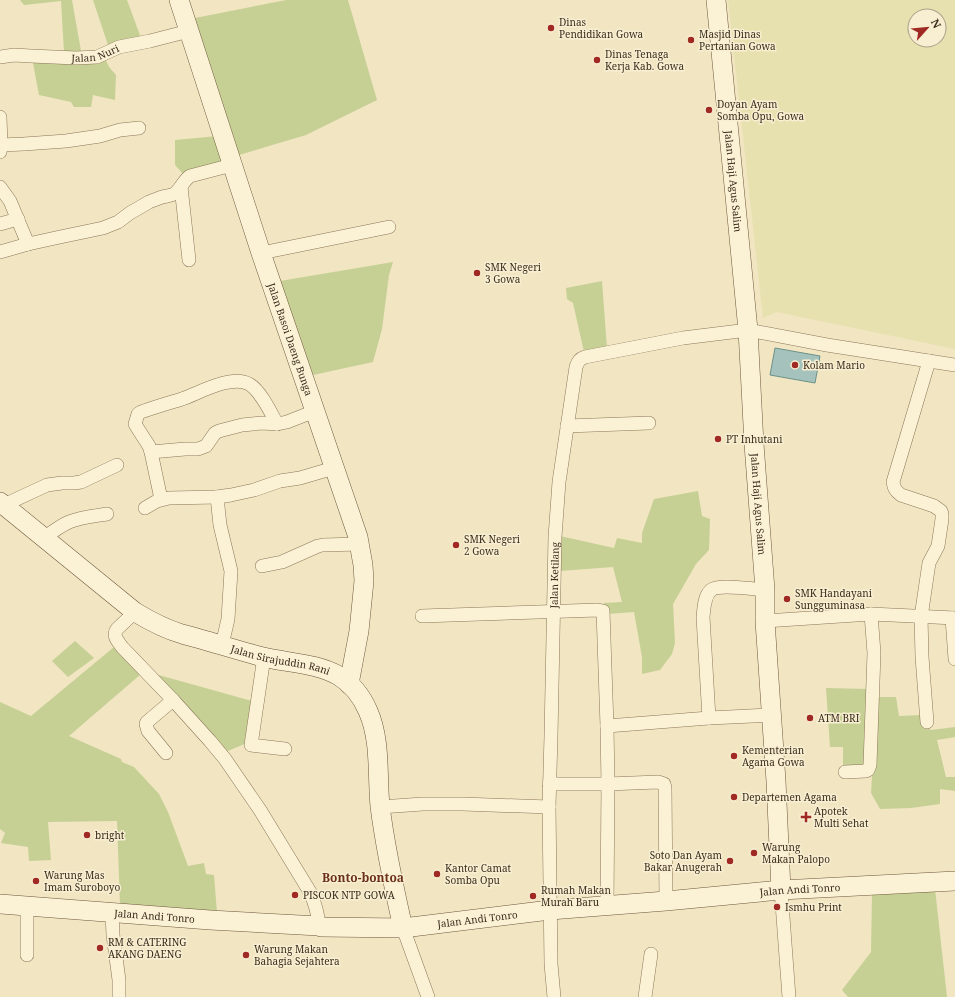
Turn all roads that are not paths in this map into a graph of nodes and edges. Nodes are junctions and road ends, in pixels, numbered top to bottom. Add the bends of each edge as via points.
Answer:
1 (179, 0) edge
2 (716, 0) edge
3 (189, 31) junction
4 (0, 57) edge
5 (0, 117) edge
6 (139, 128) dead end
7 (0, 148) edge
8 (232, 165) junction
9 (0, 187) edge
10 (181, 187) junction
11 (18, 219) junction
12 (0, 224) edge
13 (389, 227) dead end
14 (28, 244) junction
15 (0, 252) edge
16 (261, 253) junction
17 (189, 260) dead end
18 (748, 330) junction
19 (929, 361) junction
20 (955, 365) edge
21 (315, 411) junction
22 (649, 423) dead end
23 (278, 424) junction
24 (567, 426) junction
25 (152, 452) junction
26 (117, 465) dead end
27 (334, 468) junction
28 (217, 497) junction
29 (161, 499) junction
30 (2, 504) edge
31 (144, 508) dead end
32 (107, 514) dead end
33 (44, 538) junction
34 (359, 544) junction
35 (262, 566) dead end
36 (765, 590) junction
37 (553, 611) junction
38 (135, 612) junction
39 (871, 614) junction
40 (422, 616) dead end
41 (921, 616) junction
42 (954, 618) edge
43 (766, 621) junction
44 (222, 645) junction
45 (264, 657) junction
46 (955, 659) edge
47 (349, 684) junction
48 (173, 700) junction
49 (772, 715) junction
50 (709, 718) junction
51 (927, 722) dead end
52 (607, 726) junction
53 (286, 749) dead end
54 (166, 753) dead end
55 (845, 772) dead end
56 (549, 784) junction
57 (608, 784) junction
58 (380, 806) junction
59 (549, 807) junction
60 (955, 881) edge
61 (781, 890) junction
62 (666, 901) junction
63 (0, 904) edge
64 (607, 905) junction
65 (27, 907) junction
66 (550, 910) junction
67 (112, 913) junction
68 (319, 926) junction
69 (403, 928) junction
70 (651, 954) dead end
71 (27, 955) dead end
72 (120, 997) edge
73 (428, 997) edge
74 (554, 997) edge
75 (645, 997) edge
76 (789, 997) edge

1 - 3 street, Jalan Basoi Daeng Bunga
2 - 18 street, Jalan Haji Agus Salim
3 - 4 street, Jalan Nuri via 119,47 97,57
3 - 8 street, Jalan Basoi Daeng Bunga
5 - 7 street
6 - 7 street via 66,141
8 - 10 street via 190,176
8 - 16 street, Jalan Basoi Daeng Bunga
9 - 11 street
10 - 14 street via 174,194 149,202 111,225
10 - 17 street
11 - 12 street
11 - 14 street
13 - 16 street
14 - 15 street
16 - 21 street, Jalan Basoi Daeng Bunga
18 - 19 street
18 - 24 street, Jalan Ketilang via 683,338 580,359 576,367
18 - 36 street, Jalan Haji Agus Salim
19 - 20 street
19 - 41 street via 893,482 897,492 934,506 942,514 938,546 929,563
21 - 23 street
21 - 27 street, Jalan Basoi Daeng Bunga
22 - 24 street
23 - 25 street via 242,425 219,431 206,446 198,449
23 - 25 street via 261,396 249,384 239,381 219,384 138,414 135,424
24 - 37 street, Jalan Ketilang via 559,482
25 - 29 street
26 - 30 street via 81,482 47,485
27 - 28 street via 254,490
27 - 34 street, Jalan Basoi Daeng Bunga
28 - 29 street
28 - 44 street via 220,525 231,571 228,619
29 - 31 street
30 - 33 street, Jalan Sirajuddin Rani
32 - 33 street via 69,522
33 - 38 street, Jalan Sirajuddin Rani
34 - 35 street via 323,545 282,562
34 - 47 street, Jalan Basoi Daeng Bunga via 364,581 359,631
36 - 43 street, Jalan Haji Agus Salim
36 - 50 street via 722,587 712,589 709,593 703,617
37 - 40 street
37 - 52 street via 603,611
37 - 56 street, Jalan Ketilang
38 - 44 street, Jalan Sirajuddin Rani via 170,630
38 - 48 street via 115,631 115,638
39 - 41 street
39 - 43 street
39 - 55 street via 874,653 870,765 866,771
41 - 42 street
41 - 51 street
42 - 46 street
43 - 49 street, Jalan Haji Agus Salim
44 - 45 street, Jalan Sirajuddin Rani
45 - 47 street, Jalan Sirajuddin Rani via 315,666
45 - 53 street via 251,745
47 - 58 street, Jalan Sirajuddin Rani via 362,699 371,719 377,750
48 - 54 street via 146,724 148,731
48 - 68 street via 225,759 260,810 310,892 318,914
49 - 50 street
49 - 61 street, Jalan Haji Agus Salim
50 - 52 street
52 - 57 street
56 - 57 street
56 - 59 street, Jalan Ketilang
57 - 62 street via 664,784
57 - 64 street
58 - 59 street via 463,804
58 - 69 street, Jalan Sirajuddin Rani via 385,845
59 - 66 street, Jalan Ketilang
60 - 61 street, Jalan Andi Tonro
61 - 62 street, Jalan Andi Tonro
61 - 76 street
62 - 64 street, Jalan Andi Tonro
63 - 65 street, Jalan Andi Tonro
64 - 66 street, Jalan Andi Tonro
65 - 67 street, Jalan Andi Tonro
65 - 71 street
66 - 69 street, Jalan Andi Tonro
66 - 74 street, Jalan Ketilang
67 - 68 street, Jalan Andi Tonro
67 - 72 street
68 - 69 street, Jalan Andi Tonro
69 - 73 street
70 - 75 street

